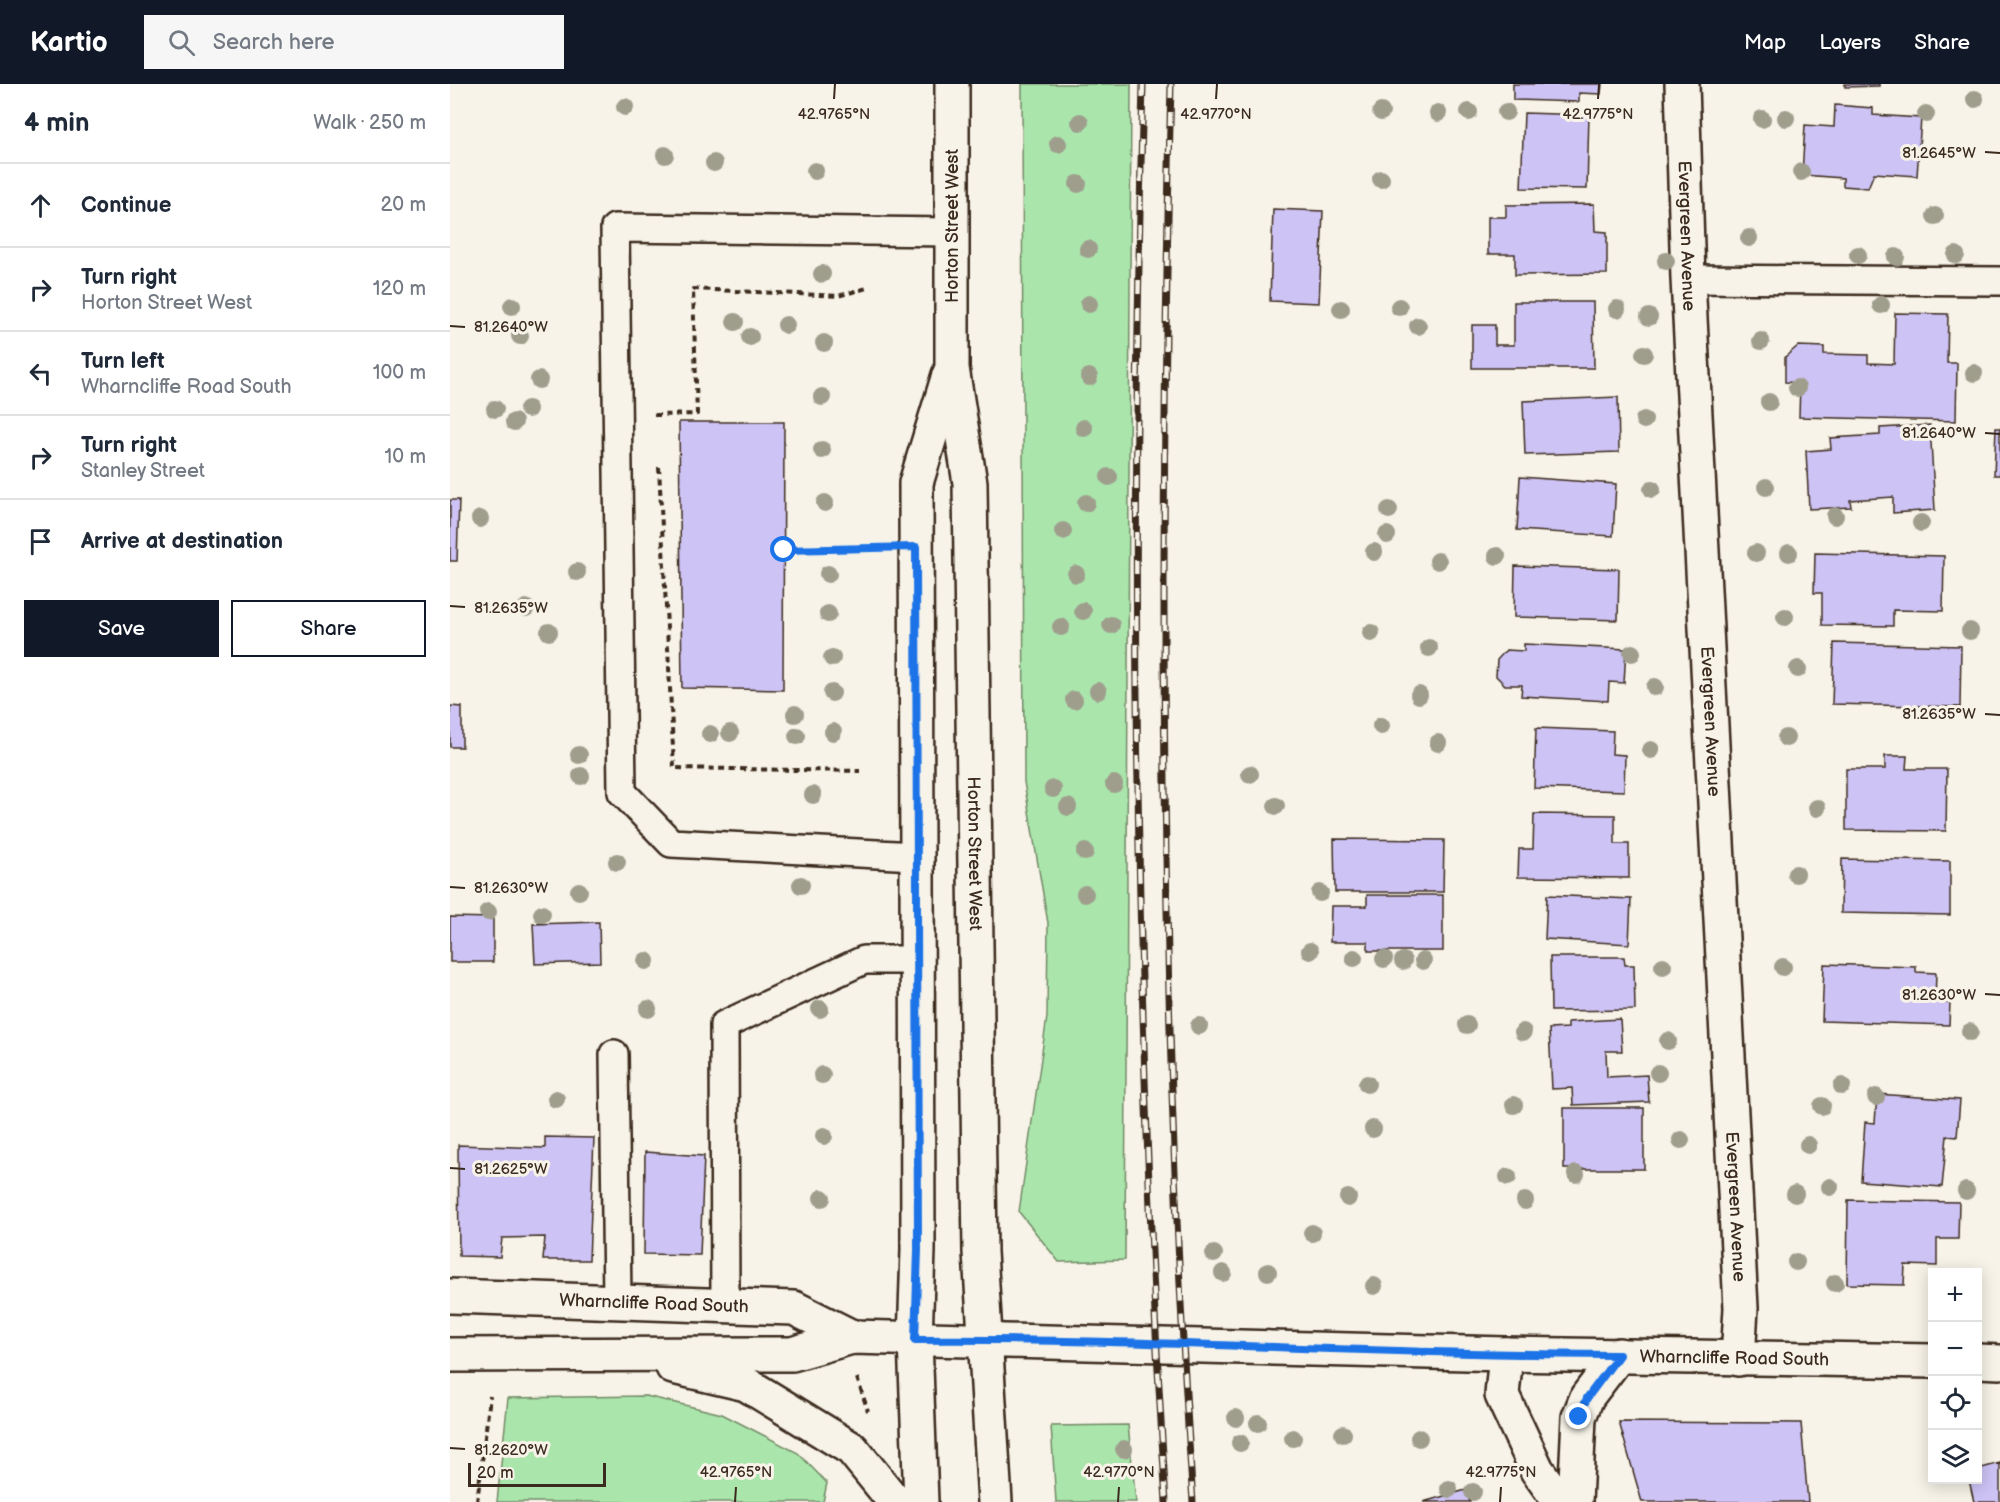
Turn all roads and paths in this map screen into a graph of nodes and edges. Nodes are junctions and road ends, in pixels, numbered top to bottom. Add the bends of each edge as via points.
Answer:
1 (952, 84) edge
2 (1683, 84) edge
3 (952, 232) junction
4 (1689, 279) junction
5 (2000, 281) edge
6 (867, 288) dead end
7 (952, 368) junction
8 (657, 427) dead end
9 (659, 462) dead end
10 (916, 547) junction
11 (784, 550) dead end
12 (860, 771) dead end
13 (915, 855) junction
14 (915, 960) junction
15 (614, 1054) dead end
16 (450, 1296) edge
17 (617, 1302) junction
18 (725, 1306) junction
19 (852, 1337) junction
20 (915, 1340) junction
21 (985, 1340) junction
22 (619, 1354) junction
23 (1506, 1354) junction
24 (450, 1355) edge
25 (1619, 1355) junction
26 (1738, 1359) junction
27 (1928, 1361) edge
28 (1982, 1362) edge
29 (2000, 1362) edge
30 (856, 1374) dead end
31 (490, 1394) dead end
32 (869, 1412) dead end
33 (477, 1502) edge
34 (895, 1502) edge
35 (921, 1502) edge
36 (994, 1502) edge
37 (1560, 1502) edge
38 (1575, 1502) edge

1 - 3 main road, Horton Street West
2 - 4 main road, Evergreen Avenue
3 - 7 main road, Horton Street West
3 - 13 lane via 615,228 622,792 671,843
4 - 5 lane
4 - 26 main road, Evergreen Avenue via 1741,1308
6 - 8 path via 838,296 693,289 697,414 656,415
7 - 10 main road, Horton Street West via 916,483
7 - 21 main road, Horton Street West via 970,483 980,1252
9 - 12 path via 674,768
10 - 11 path
10 - 13 main road, Horton Street West
13 - 14 main road, Horton Street West
14 - 18 lane via 864,960 724,1025
14 - 20 main road, Horton Street West
15 - 17 lane
16 - 17 main road, Wharncliffe Road South
17 - 18 main road, Wharncliffe Road South
18 - 19 main road, Wharncliffe Road South via 794,1308
19 - 20 main road, Wharncliffe Road South
19 - 22 main road, Wharncliffe Road South via 792,1354
20 - 21 main road, Wharncliffe Road South
20 - 35 main road, Horton Street West
21 - 23 main road, Wharncliffe Road South
21 - 36 main road, Horton Street West
22 - 24 main road, Wharncliffe Road South
22 - 34 main road via 746,1384 852,1449
23 - 25 main road, Wharncliffe Road South
23 - 37 main road via 1502,1395 1537,1470
25 - 26 main road, Wharncliffe Road South
25 - 38 main road via 1587,1398 1579,1417
26 - 27 main road, Wharncliffe Road South
28 - 29 main road
30 - 32 path
31 - 33 path

